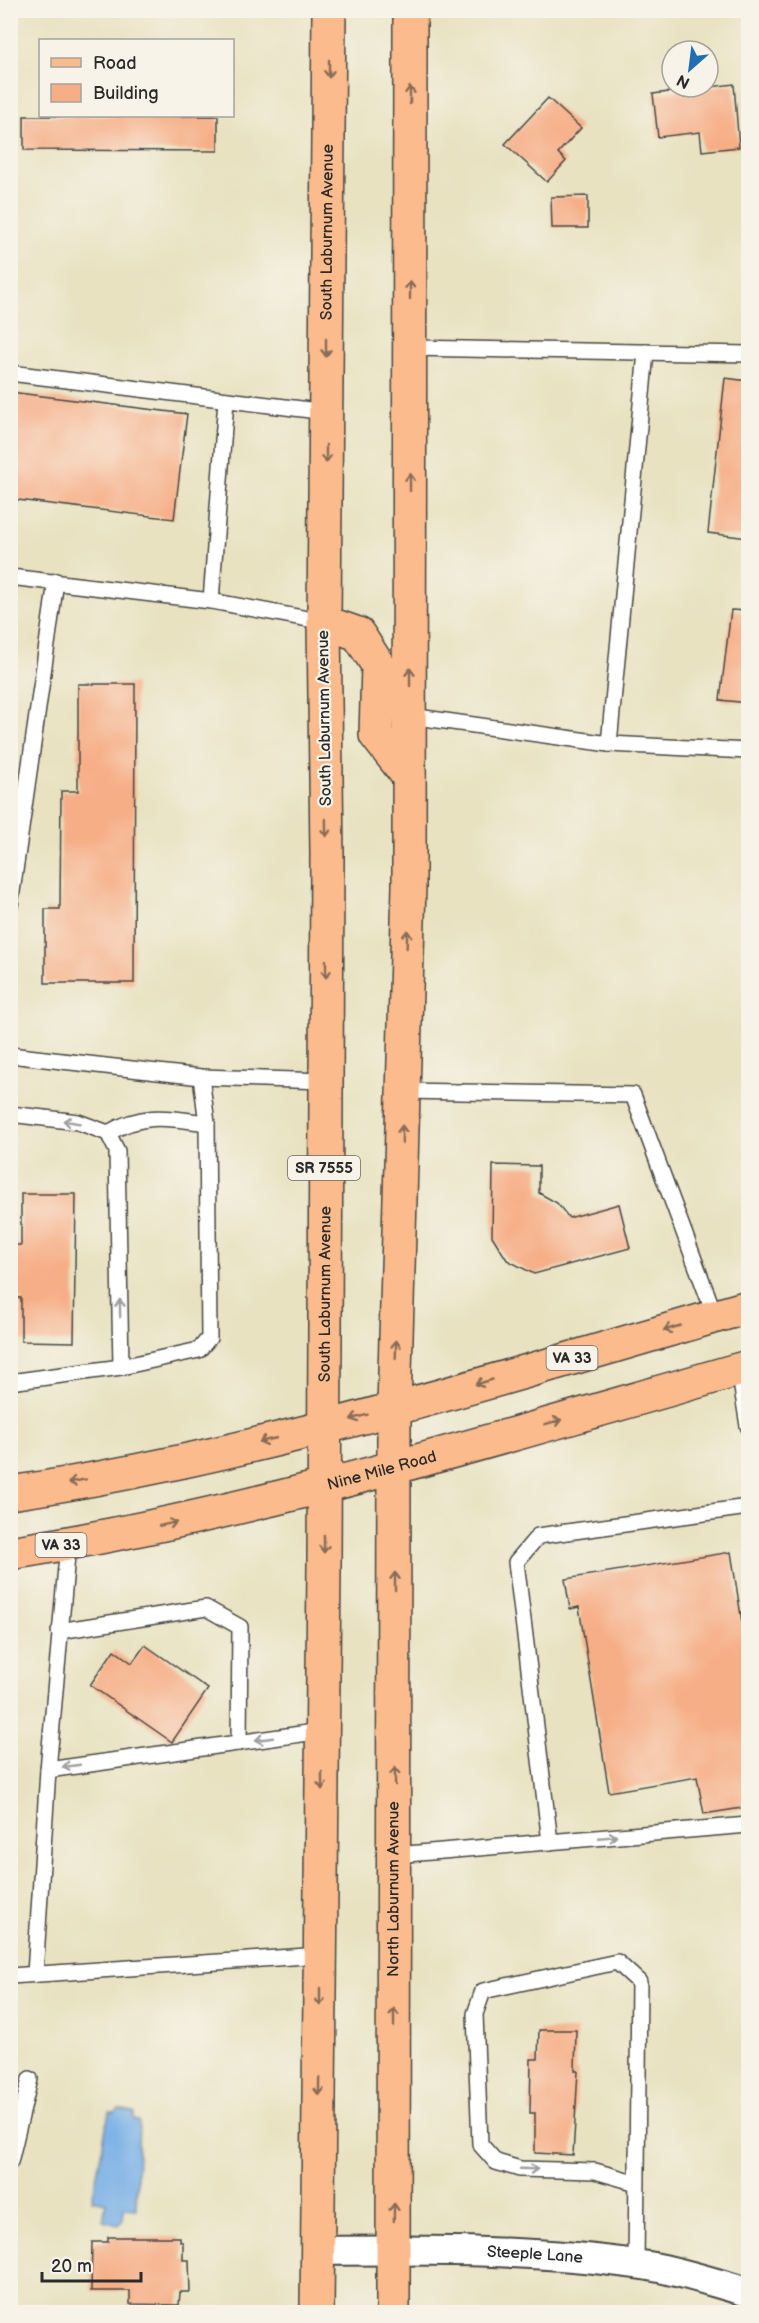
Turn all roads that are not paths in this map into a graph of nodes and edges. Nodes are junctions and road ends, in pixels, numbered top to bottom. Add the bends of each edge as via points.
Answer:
1 (329, 10) edge
2 (410, 10) edge
3 (410, 348) junction
4 (646, 352) junction
5 (748, 354) edge
6 (10, 373) edge
7 (226, 400) junction
8 (326, 412) junction
9 (10, 577) edge
10 (56, 581) junction
11 (211, 601) junction
12 (324, 622) junction
13 (410, 716) junction
14 (609, 744) junction
15 (748, 751) edge
16 (409, 777) junction
17 (10, 906) edge
18 (10, 1055) edge
19 (201, 1077) junction
20 (325, 1081) junction
21 (403, 1091) junction
22 (10, 1114) edge
23 (207, 1123) junction
24 (108, 1133) junction
25 (748, 1307) edge
26 (715, 1317) junction
27 (121, 1367) junction
28 (744, 1368) edge
29 (10, 1382) edge
30 (394, 1407) junction
31 (324, 1426) junction
32 (748, 1426) edge
33 (396, 1466) junction
34 (323, 1486) junction
35 (10, 1493) edge
36 (748, 1507) edge
37 (68, 1544) junction
38 (10, 1553) edge
39 (59, 1631) junction
40 (322, 1731) junction
41 (239, 1743) junction
42 (48, 1770) junction
43 (748, 1825) edge
44 (550, 1842) junction
45 (395, 1855) junction
46 (321, 1955) junction
47 (35, 1974) junction
48 (10, 1976) edge
49 (30, 2079) dead end
50 (10, 2162) edge
51 (637, 2183) junction
52 (393, 2250) junction
53 (317, 2251) junction
54 (636, 2264) junction
55 (748, 2292) edge
56 (317, 2313) edge
57 (393, 2313) edge

1 -> 8 main road, South Laburnum Avenue
3 -> 2 main road
3 - 4 lane
13 -> 3 main road
4 - 5 lane
4 - 14 lane
6 - 7 lane
7 - 8 lane
7 - 11 lane
8 -> 12 main road, South Laburnum Avenue
9 - 10 lane
10 - 11 lane
10 - 17 lane
11 - 12 lane
12 - 16 main road via 358,634 378,665 376,735
12 -> 20 main road, South Laburnum Avenue / SR 7555
13 - 14 lane
13 - 16 main road
14 - 15 lane
21 -> 16 main road
18 - 19 lane
19 - 20 lane
19 - 23 lane
20 - 31 main road, South Laburnum Avenue / SR 7555
21 - 26 lane via 633,1095
30 -> 21 main road
24 -> 22 lane via 78,1122
23 - 24 lane via 159,1116 129,1121
23 - 27 lane via 209,1338 199,1350
27 -> 24 lane via 117,1150
25 - 26 main road, VA 33
26 -> 30 main road, VA 33
27 - 29 lane
28 - 32 lane
33 -> 28 main road, Nine Mile Road / VA 33
30 -> 31 main road, VA 33
30 - 33 main road, North Laburnum Avenue
31 - 34 main road, South Laburnum Avenue
31 -> 35 main road, VA 33 via 147,1467
33 - 34 main road, Nine Mile Road / VA 33
45 -> 33 main road, North Laburnum Avenue
37 -> 34 main road, Nine Mile Road / VA 33 via 195,1519
34 -> 40 main road
36 - 44 lane via 538,1536 516,1562
37 - 38 main road, Nine Mile Road / VA 33
37 - 39 lane
39 - 41 lane via 206,1608 240,1627
39 - 42 lane
40 -> 41 lane
40 -> 46 main road
41 -> 42 lane
42 - 47 lane
44 -> 43 lane
44 - 45 lane
52 -> 45 main road, North Laburnum Avenue
46 - 47 lane
46 -> 53 main road
47 - 48 lane
49 - 50 lane
51 -> 51 lane via 639,1982 617,1962 483,1991 475,2014 480,2144 496,2162 520,2169 595,2171
51 - 54 lane
52 - 53 street, Steeple Lane
52 - 54 street, Steeple Lane via 497,2252
52 - 57 main road, North Laburnum Avenue
53 - 56 main road
54 - 55 street, Steeple Lane

